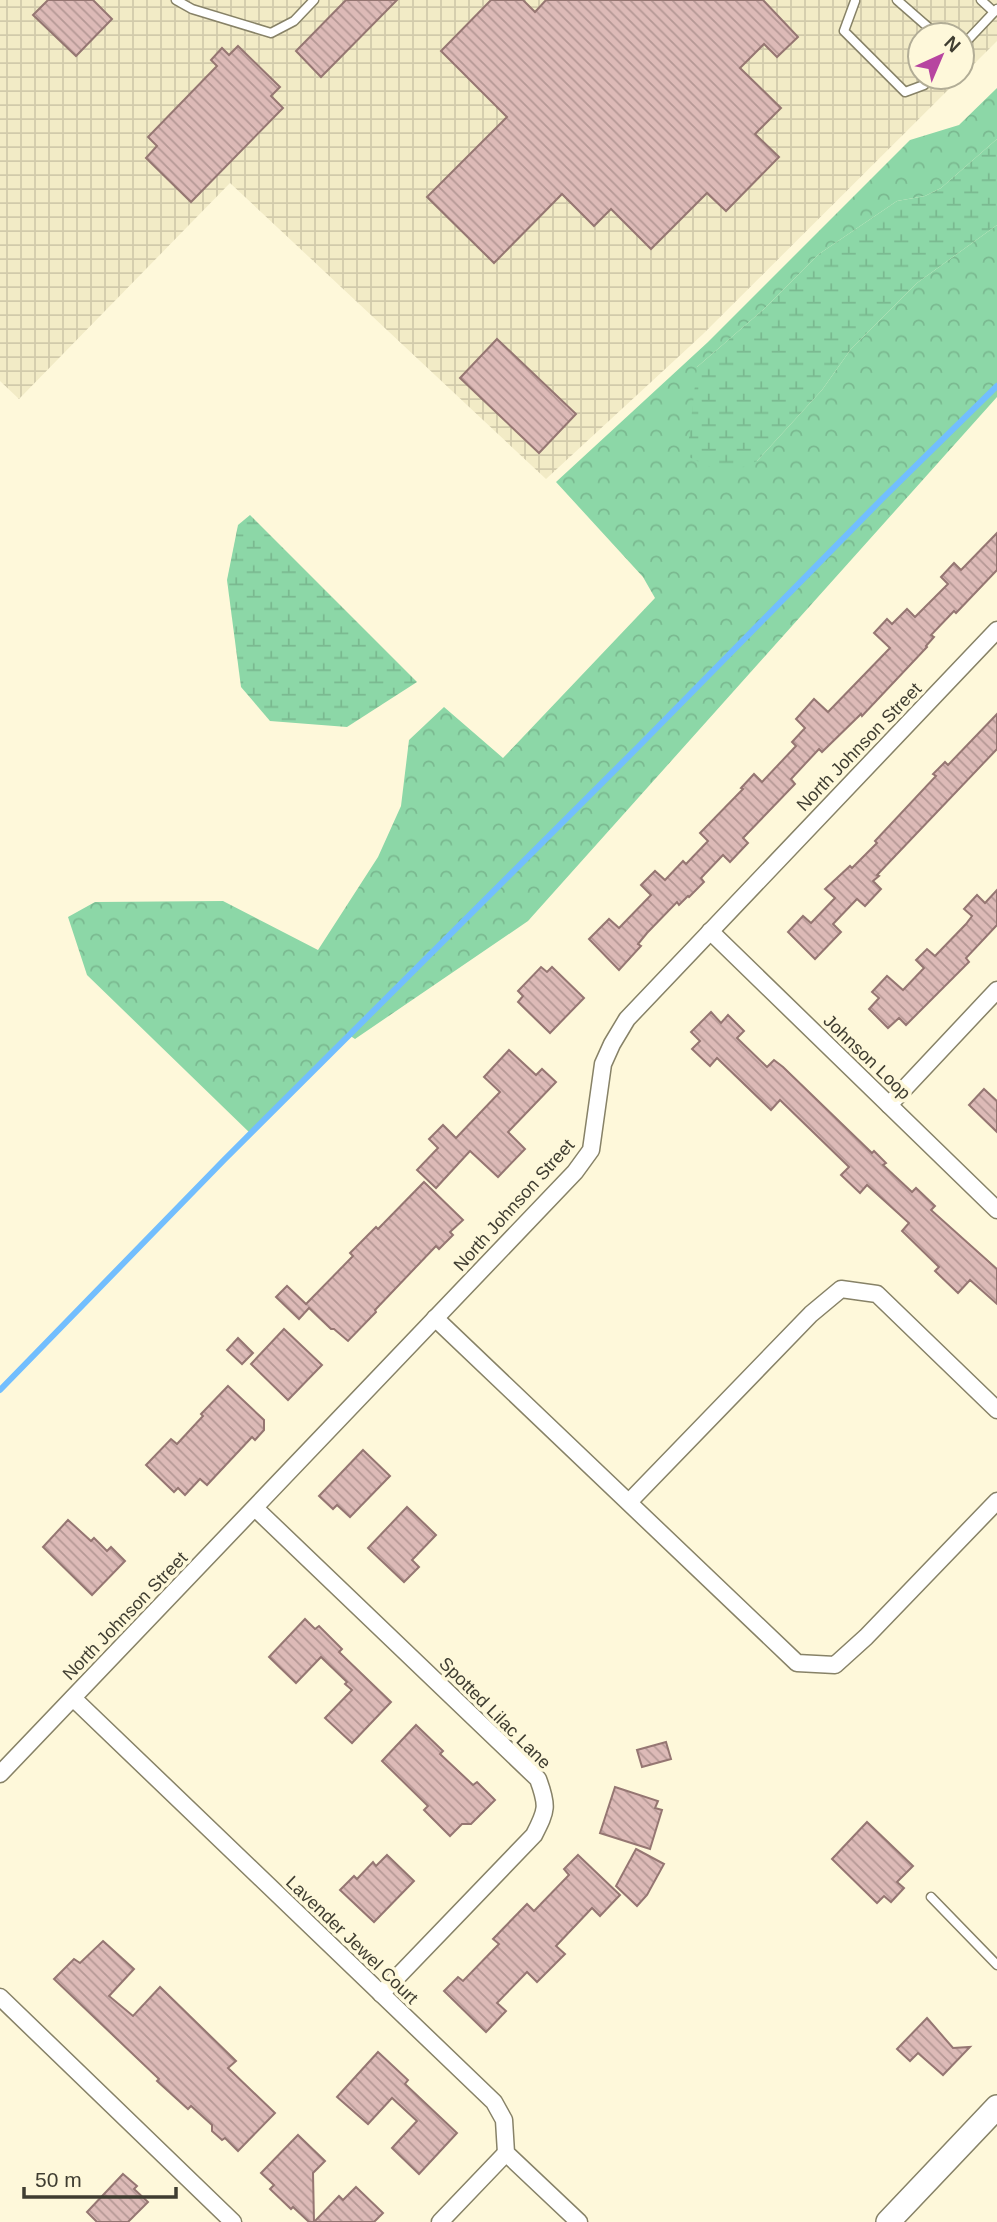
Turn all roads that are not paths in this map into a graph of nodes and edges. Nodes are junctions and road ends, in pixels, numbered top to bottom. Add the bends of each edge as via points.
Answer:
1 (176, 0) edge
2 (314, 0) edge
3 (854, 0) edge
4 (897, 0) edge
5 (981, 0) edge
6 (996, 10) edge
7 (921, 21) edge
8 (976, 31) edge
9 (908, 91) edge
10 (997, 630) edge
11 (710, 931) junction
12 (997, 990) edge
13 (889, 1105) junction
14 (997, 1210) edge
15 (435, 1318) junction
16 (997, 1410) edge
17 (997, 1501) edge
18 (629, 1502) junction
19 (255, 1508) junction
20 (73, 1699) junction
21 (0, 1774) edge
22 (931, 1897) dead end
23 (997, 1965) edge
24 (381, 1994) junction
25 (0, 1997) edge
26 (997, 2107) edge
27 (506, 2153) junction
28 (233, 2222) edge
29 (440, 2222) edge
30 (579, 2222) edge
31 (888, 2222) edge

1 - 2 lane via 271,33 294,21
3 - 9 lane via 844,31
4 - 7 lane
5 - 6 lane
6 - 8 lane
10 - 11 street, North Johnson Street
11 - 13 street, Johnson Loop
11 - 15 street, North Johnson Street via 627,1018 612,1044 603,1064 591,1150
12 - 13 street
13 - 14 street, Johnson Loop
15 - 18 street
15 - 19 street, North Johnson Street
16 - 18 street via 877,1294 841,1289 811,1314
17 - 18 street via 835,1665 797,1662
19 - 20 street, North Johnson Street
19 - 24 street, Spotted Lilac Lane via 538,1779 544,1796 545,1814 534,1835
20 - 21 street, North Johnson Street
20 - 24 street, Lavender Jewel Court
22 - 23 lane
24 - 27 street, Lavender Jewel Court via 494,2102 504,2120
25 - 28 street
26 - 31 street
27 - 29 street
27 - 30 street

